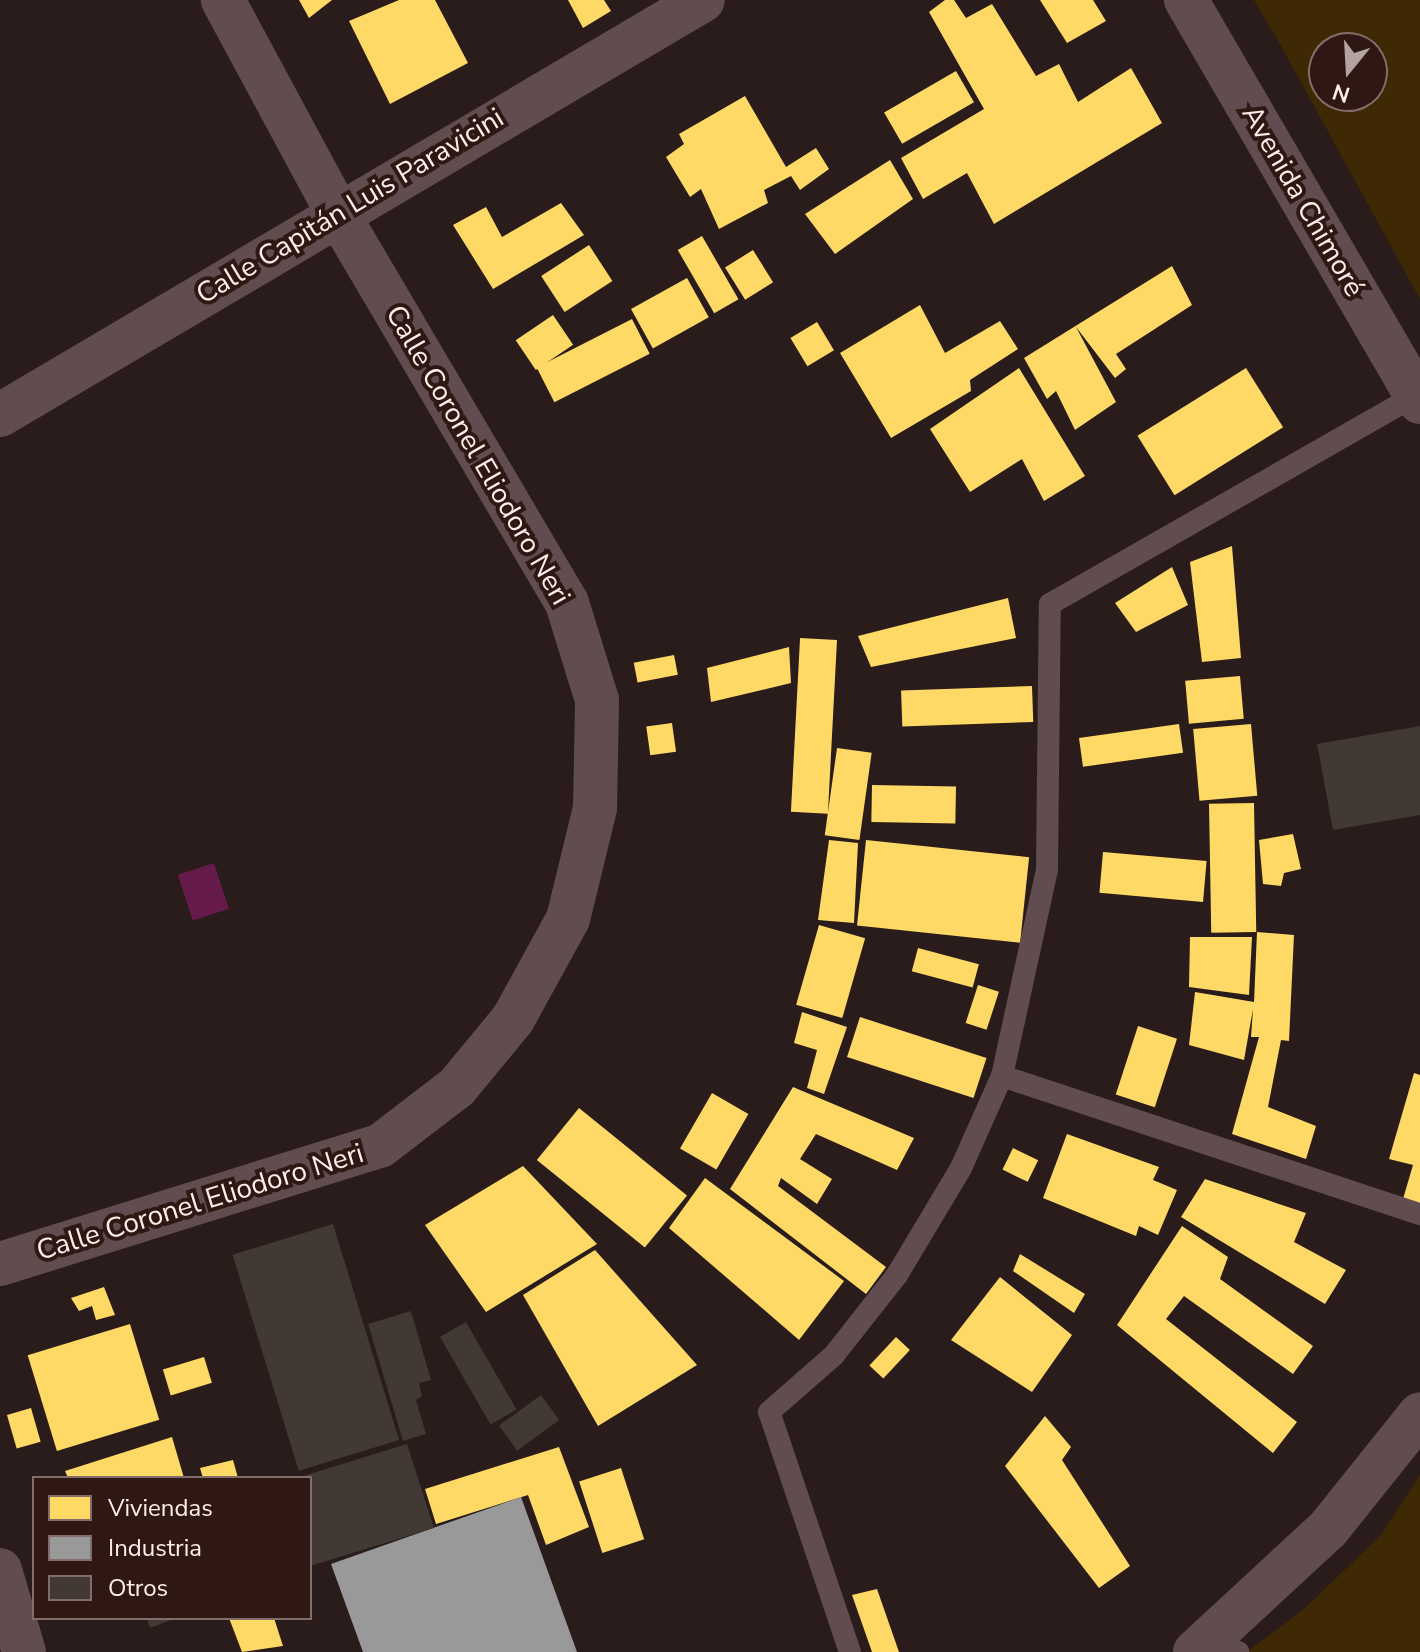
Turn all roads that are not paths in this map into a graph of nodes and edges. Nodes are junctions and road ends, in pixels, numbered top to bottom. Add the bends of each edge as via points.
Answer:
1 (223, 0) edge
2 (703, 0) edge
3 (1186, 0) edge
4 (337, 212) junction
5 (1418, 399) edge
6 (0, 415) edge
7 (1002, 1076) junction
8 (1420, 1214) edge
9 (0, 1264) edge
10 (1420, 1414) edge
11 (0, 1570) edge
12 (1213, 1650) edge
13 (24, 1652) edge
14 (850, 1652) edge

1 - 4 street, Calle Coronel Eliodoro Neri
2 - 4 street, Calle Capitán Luis Paravicini
3 - 5 street, Avenida Chimoré
4 - 6 street, Calle Capitán Luis Paravicini
4 - 9 street, Calle Coronel Eliodoro Neri via 567,603 597,700 595,808 568,919 495,1042 457,1087 380,1146
5 - 7 lane via 1050,604 1047,870
7 - 8 lane
7 - 14 lane via 961,1168 897,1275 834,1355 769,1412
10 - 12 street via 1328,1529
11 - 13 street

